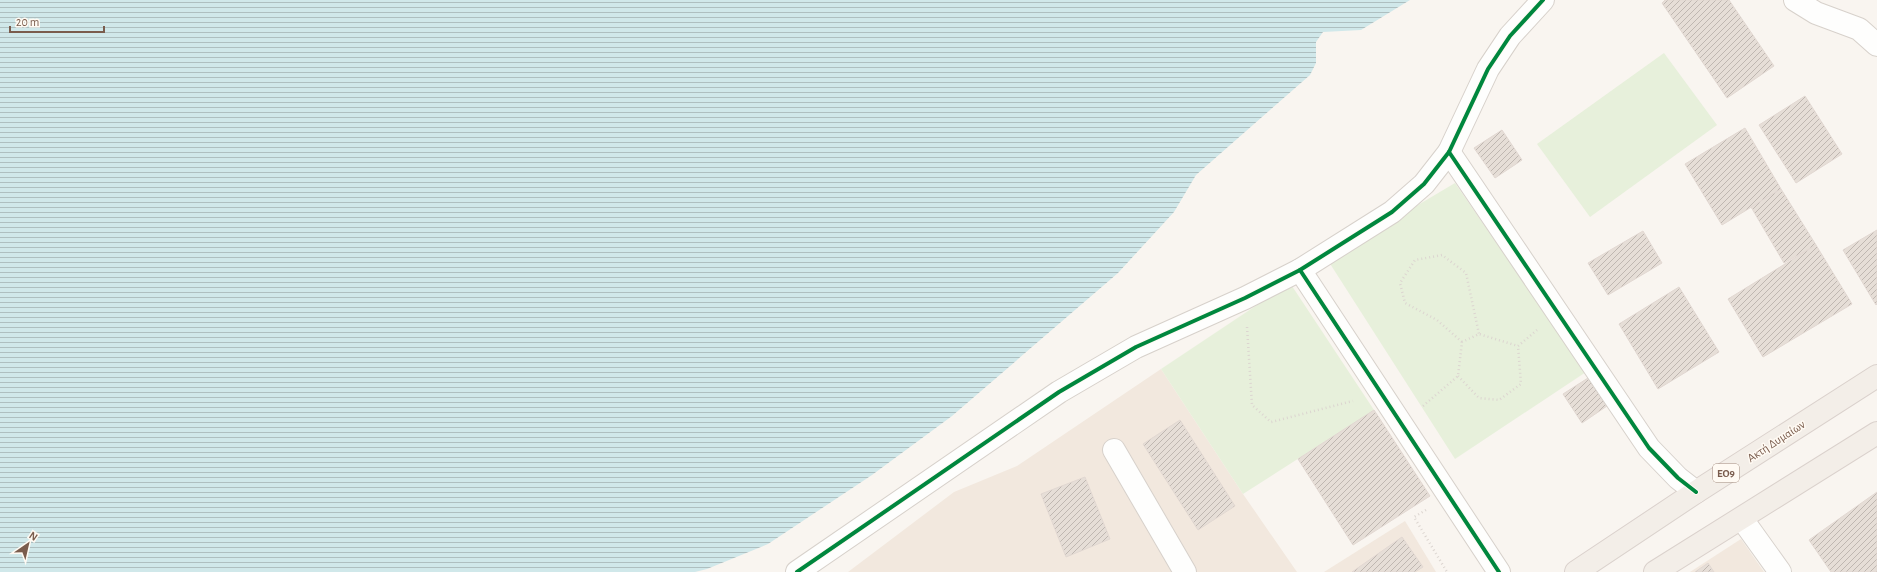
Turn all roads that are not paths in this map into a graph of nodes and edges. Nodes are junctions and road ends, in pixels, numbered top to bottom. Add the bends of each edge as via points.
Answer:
1 (1543, 0) edge
2 (1795, 0) edge
3 (1877, 45) edge
4 (1448, 152) junction
5 (1300, 270) junction
6 (1877, 376) edge
7 (1877, 433) edge
8 (1114, 450) dead end
9 (1696, 492) junction
10 (1742, 519) junction
11 (797, 572) edge
12 (1184, 572) edge
13 (1499, 572) edge
14 (1576, 572) edge
15 (1655, 572) edge
16 (1780, 572) edge

1 - 4 street via 1510,36 1488,70
2 - 3 street via 1816,14 1859,29
4 - 5 street via 1424,184 1392,212
4 - 9 street via 1649,448 1678,478
5 - 11 street via 1136,347 1059,392
5 - 13 street
6 - 9 main road, Ακτή Δυμαίων / ΕΟ9
7 - 10 main road
8 - 12 street
9 - 14 main road, Ακτή Δυμαίων / ΕΟ9
10 - 15 main road
10 - 16 street

